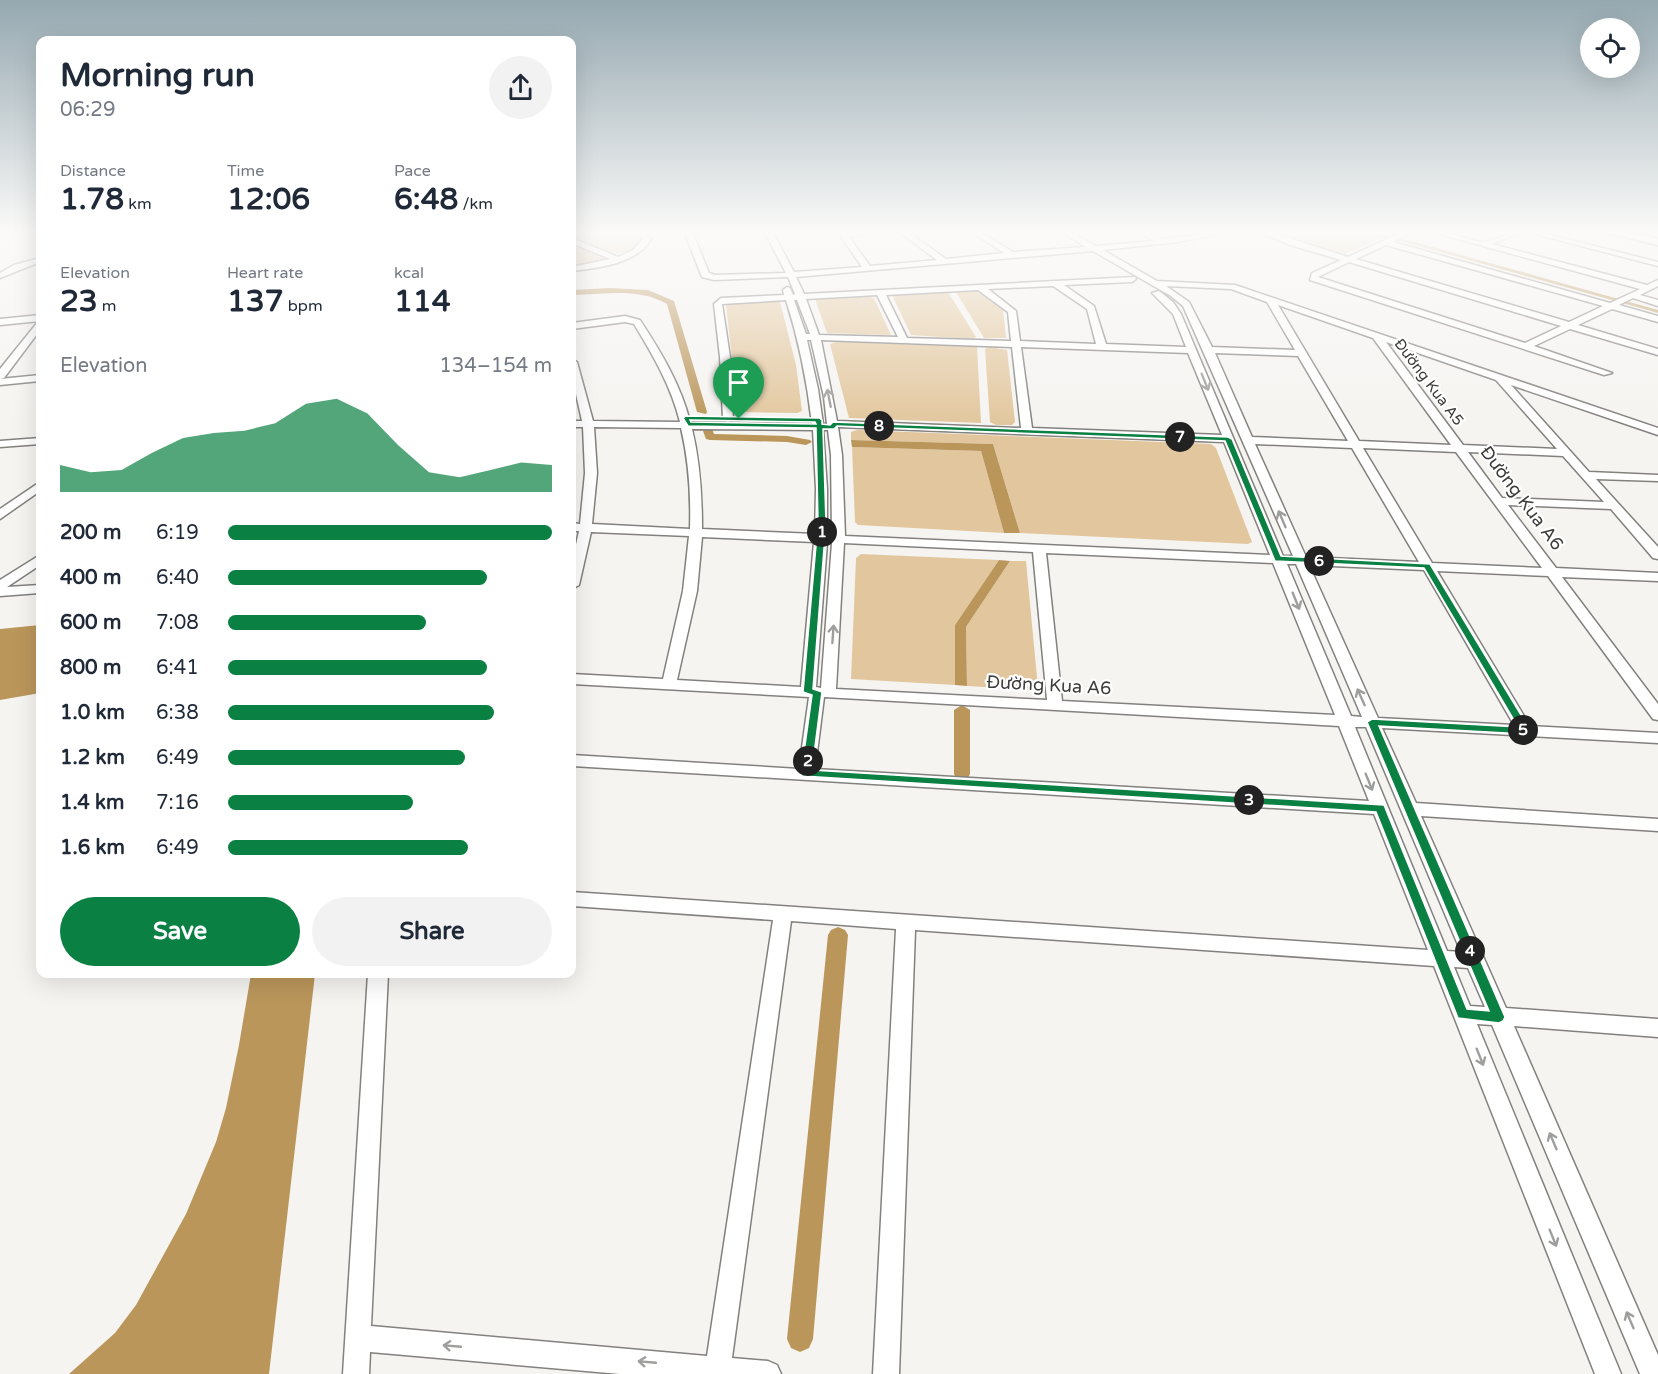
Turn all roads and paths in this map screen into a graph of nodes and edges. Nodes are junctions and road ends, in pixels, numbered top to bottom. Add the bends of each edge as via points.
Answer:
1 (828, 295) edge
2 (882, 295) edge
3 (992, 295) edge
4 (1072, 295) edge
5 (1157, 295) edge
6 (1173, 295) edge
7 (1255, 295) edge
8 (1366, 295) edge
9 (1467, 295) edge
10 (1603, 295) edge
11 (1632, 295) edge
12 (796, 297) junction
13 (1270, 300) junction
14 (1621, 300) junction
15 (1658, 303) edge
16 (36, 318) edge
17 (1658, 319) edge
18 (0, 322) edge
19 (576, 325) edge
20 (1569, 326) junction
21 (36, 331) edge
22 (1376, 336) junction
23 (809, 337) junction
24 (904, 340) junction
25 (1016, 344) junction
26 (36, 346) edge
27 (1102, 347) junction
28 (1525, 347) junction
29 (24, 348) junction
30 (1192, 350) junction
31 (1208, 350) junction
32 (1658, 352) edge
33 (1301, 353) junction
34 (1607, 373) dead end
35 (0, 376) edge
36 (576, 376) edge
37 (36, 378) edge
38 (1499, 378) junction
39 (0, 382) edge
40 (576, 418) edge
41 (728, 419) junction
42 (589, 420) junction
43 (687, 421) junction
44 (576, 423) edge
45 (819, 423) junction
46 (833, 424) junction
47 (1641, 426) junction
48 (1027, 431) junction
49 (1658, 432) edge
50 (1228, 439) junction
51 (1247, 440) junction
52 (36, 442) edge
53 (1658, 442) edge
54 (1355, 444) junction
55 (3, 446) edge
56 (1460, 448) junction
57 (1566, 453) junction
58 (1586, 475) junction
59 (1658, 478) edge
60 (36, 489) edge
61 (1499, 501) junction
62 (1614, 506) junction
63 (0, 515) edge
64 (576, 527) edge
65 (586, 527) junction
66 (697, 533) junction
67 (822, 538) junction
68 (838, 539) junction
69 (1039, 548) junction
70 (1658, 555) edge
71 (1278, 559) junction
72 (1299, 560) junction
73 (36, 562) edge
74 (1427, 565) junction
75 (576, 568) edge
76 (1552, 572) junction
77 (1658, 577) edge
78 (0, 586) edge
79 (36, 588) edge
80 (0, 592) edge
81 (576, 679) edge
82 (669, 684) junction
83 (818, 692) junction
84 (1055, 705) junction
85 (1658, 715) edge
86 (1345, 721) junction
87 (1372, 722) junction
88 (1525, 730) junction
89 (1658, 738) edge
90 (576, 761) edge
91 (806, 774) junction
92 (1380, 808) junction
93 (1409, 809) junction
94 (1658, 825) edge
95 (576, 899) edge
96 (783, 914) junction
97 (906, 922) junction
98 (1440, 958) junction
99 (1475, 961) junction
100 (378, 978) edge
101 (1463, 1014) junction
102 (1499, 1017) junction
103 (1658, 1028) edge
104 (358, 1338) junction
105 (717, 1371) edge
106 (356, 1374) edge
107 (768, 1374) edge
108 (886, 1374) edge
109 (1608, 1374) edge
110 (1653, 1374) edge

1 - 12 street
2 - 24 street
3 - 25 street via 1011,309
4 - 27 street via 1091,308
5 - 30 street via 1178,314
6 - 31 street via 1186,304
7 - 13 street, Đường Kua A5
8 - 28 street
9 - 20 street
10 - 14 street
11 - 14 street
12 - 23 street
12 - 41 street via 718,303
13 - 22 street, Đường Kua A5
13 - 33 street
14 - 15 street
14 - 17 street
14 - 20 street
16 - 18 street
19 - 43 street via 620,319 637,322 664,363
20 - 28 street
20 - 32 street
21 - 29 street
22 - 38 street
22 - 56 street, Đường Kua A5
23 - 24 street
23 - 45 street
46 -> 23 street
24 - 25 street
25 - 27 street
25 - 48 street
26 - 29 street
27 - 30 street
28 - 34 street
29 - 35 street
30 -> 50 street
31 - 33 street
31 - 51 street
33 - 54 street
36 - 42 street
37 - 39 street
38 - 47 street
38 - 57 street
40 - 42 street
41 - 43 street
41 - 45 street
42 - 43 street
42 - 44 street
42 - 65 street via 591,476
43 - 45 street
43 - 66 street via 696,478
45 - 46 street
45 - 67 street
46 - 48 street
46 - 68 street
47 - 49 street
47 - 53 street
48 - 50 street
50 - 71 street
51 - 54 street
72 -> 51 street
52 - 55 street
54 - 56 street
54 - 74 street
56 - 57 street
56 - 61 street, Đường Kua A6
57 - 58 street
58 - 59 street
58 - 62 street
60 - 63 street
61 - 62 street
61 - 76 street, Đường Kua A6
62 - 70 street
64 - 65 street, Đường Kua A6
65 - 66 street, Đường Kua A6
65 - 75 street
66 - 67 street, Đường Kua A6
66 - 82 street via 688,604
67 - 68 street, Đường Kua A6
67 - 83 street
68 - 69 street, Đường Kua A6
83 -> 68 street
69 - 71 street, Đường Kua A6
69 - 84 street
71 - 72 street, Đường Kua A6
71 -> 86 street
72 - 74 street, Đường Kua A6
87 -> 72 street
73 - 78 street
74 - 76 street, Đường Kua A6
74 - 88 street
76 - 77 street, Đường Kua A6
76 - 85 street, Đường Kua A6
79 - 80 street
81 - 82 street, Đường Kua A6
82 - 83 street, Đường Kua A6
83 - 84 street, Đường Kua A6
83 - 91 street
84 - 86 street, Đường Kua A6
86 - 87 street, Đường Kua A6
86 -> 92 street
87 - 88 street, Đường Kua A6
87 - 93 street
88 - 89 street, Đường Kua A6
90 - 91 street
91 - 92 street
92 - 98 street
93 - 94 street
93 - 99 street
95 - 96 street
96 - 97 street
96 - 105 street
97 - 98 street
97 - 108 street
98 - 99 street
98 - 101 street
99 - 102 street
100 - 104 street
101 - 102 street
101 -> 109 street
102 - 103 street
110 -> 102 street
105 -> 104 street
104 - 106 street
105 - 107 street

